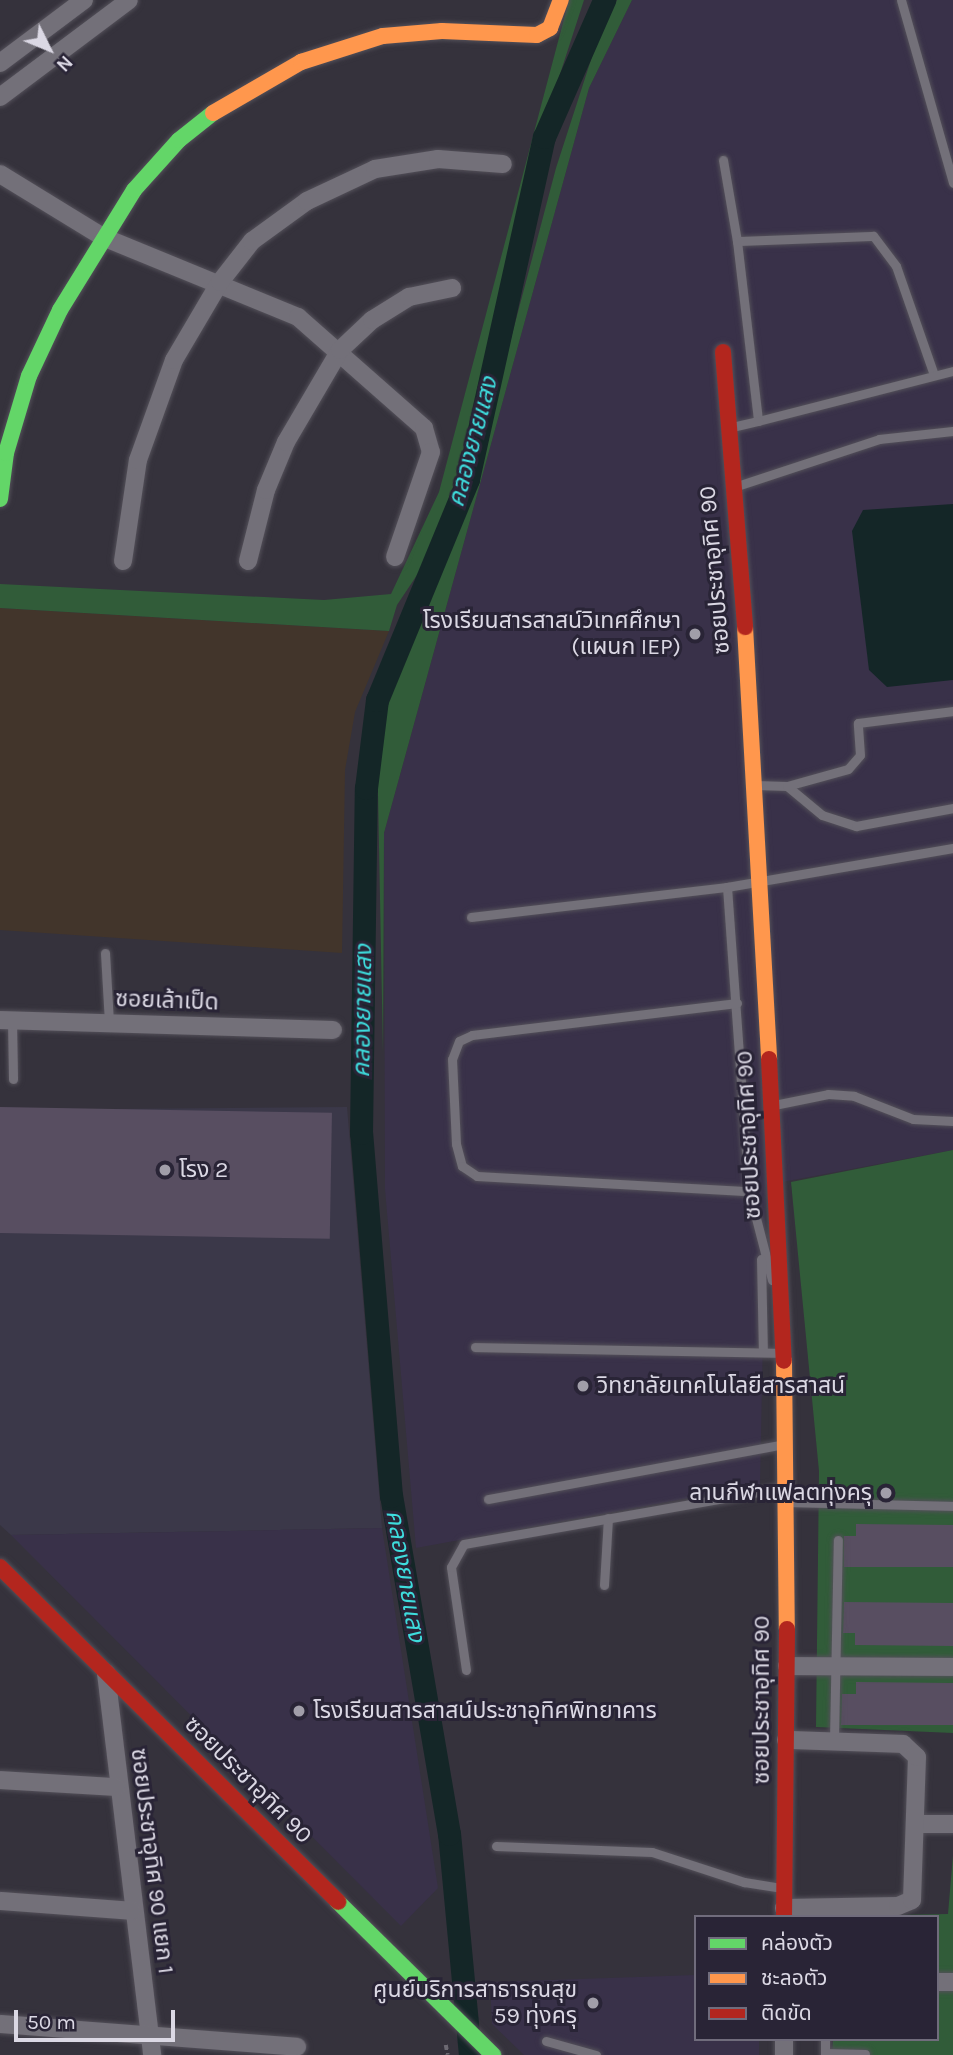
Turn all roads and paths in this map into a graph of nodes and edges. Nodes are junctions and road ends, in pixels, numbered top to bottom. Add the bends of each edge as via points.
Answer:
1 (84, 0) edge
2 (128, 0) edge
3 (561, 0) edge
4 (901, 0) edge
5 (0, 63) edge
6 (0, 97) edge
7 (723, 160) dead end
8 (503, 164) dead end
9 (0, 174) edge
10 (953, 183) edge
11 (103, 237) junction
12 (737, 241) junction
13 (220, 282) junction
14 (452, 288) dead end
15 (340, 350) junction
16 (723, 352) dead end
17 (953, 371) edge
18 (934, 375) junction
19 (758, 421) junction
20 (726, 428) junction
21 (953, 431) edge
22 (732, 488) junction
23 (0, 499) edge
24 (395, 557) dead end
25 (122, 561) dead end
26 (248, 561) dead end
27 (953, 711) edge
28 (754, 785) junction
29 (787, 786) junction
30 (953, 808) edge
31 (953, 848) edge
32 (759, 883) junction
33 (727, 887) junction
34 (471, 917) dead end
35 (106, 953) dead end
36 (737, 1003) junction
37 (6, 1020) edge
38 (109, 1023) junction
39 (333, 1030) dead end
40 (13, 1079) dead end
41 (772, 1105) junction
42 (953, 1121) edge
43 (749, 1191) junction
44 (761, 1254) junction
45 (782, 1304) junction
46 (475, 1347) dead end
47 (763, 1352) junction
48 (784, 1353) junction
49 (787, 1444) junction
50 (788, 1495) junction
51 (488, 1499) dead end
52 (953, 1506) edge
53 (608, 1518) junction
54 (838, 1540) dead end
55 (0, 1567) edge
56 (604, 1585) dead end
57 (787, 1666) junction
58 (835, 1666) junction
59 (953, 1667) edge
60 (466, 1670) dead end
61 (106, 1673) junction
62 (786, 1740) junction
63 (834, 1740) junction
64 (0, 1780) edge
65 (116, 1787) junction
66 (916, 1824) junction
67 (953, 1824) edge
68 (495, 1846) dead end
69 (784, 1888) junction
70 (0, 1901) edge
71 (132, 1910) junction
72 (784, 1912) edge
73 (827, 1912) edge
74 (0, 2024) edge
75 (546, 2041) dead end
76 (446, 2045) dead end
77 (150, 2047) edge
78 (297, 2047) dead end
79 (825, 2054) edge
80 (865, 2054) edge
81 (448, 2055) edge
82 (493, 2055) edge
83 (596, 2055) edge

1 - 5 street
2 - 6 street
3 - 11 street via 550,28 537,35 442,31 383,36 301,62 232,98 179,140 134,190
4 - 10 lane
7 - 12 lane
8 - 13 street via 438,159 375,169 278,220 252,242
9 - 11 street
11 - 13 street
11 - 23 street via 29,376 5,453
12 - 18 lane via 873,236 896,266
12 - 19 lane
13 - 15 street via 298,317
13 - 25 street via 174,360 138,460
14 - 15 street via 409,297 372,320
15 - 24 street via 431,439
15 - 26 street via 286,442 266,490
16 - 20 street, ซอยประชาอุทิศ 90
17 - 18 lane
18 - 19 lane
19 - 20 lane
20 - 22 street, ซอยประชาอุทิศ 90
21 - 22 lane via 879,439
22 - 28 street, ซอยประชาอุทิศ 90
27 - 29 lane via 858,723 860,755 848,769
28 - 29 lane
28 - 32 street, ซอยประชาอุทิศ 90
29 - 30 lane via 822,815 856,826
31 - 32 lane
32 - 33 lane
32 - 41 street, ซอยประชาอุทิศ 90
33 - 34 lane
33 - 36 lane
35 - 38 lane
36 - 43 lane
36 - 43 lane via 472,1035 460,1041 452,1059 456,1144 463,1166 477,1176
37 - 38 street, ซอยเล้าเป็ด
37 - 40 lane
38 - 39 street, ซอยเล้าเป็ด
41 - 42 lane via 828,1094 854,1096 913,1119
41 - 45 street, ซอยประชาอุทิศ 90
43 - 44 lane
44 - 45 lane
44 - 47 lane
45 - 48 street, ซอยประชาอุทิศ 90
46 - 47 lane
47 - 48 lane
48 - 49 street, ซอยประชาอุทิศ 90
49 - 50 street, ซอยประชาอุทิศ 90
49 - 51 lane
50 - 52 lane
50 - 53 lane
50 - 57 street, ซอยประชาอุทิศ 90
53 - 56 lane
53 - 60 lane via 481,1538 455,1551 451,1567
54 - 58 lane
55 - 61 street, ซอยประชาอุทิศ 90
57 - 58 street
57 - 62 street, ซอยประชาอุทิศ 90
58 - 59 street
58 - 63 lane
61 - 65 street, ซอยประชาอุทิศ 90 แยก 1
61 - 82 street, ซอยประชาอุทิศ 90
62 - 63 street
62 - 69 street, ซอยประชาอุทิศ 90
63 - 66 street via 904,1744 917,1757
64 - 65 street
65 - 71 street, ซอยประชาอุทิศ 90 แยก 1
66 - 67 street
66 - 73 street via 912,1900 898,1906
68 - 69 lane via 652,1852 744,1882
69 - 72 street, ซอยประชาอุทิศ 90
70 - 71 street
71 - 77 street, ซอยประชาอุทิศ 90 แยก 1
72 - 73 street
74 - 77 street
75 - 83 lane
76 - 81 path
77 - 78 street
79 - 80 lane

